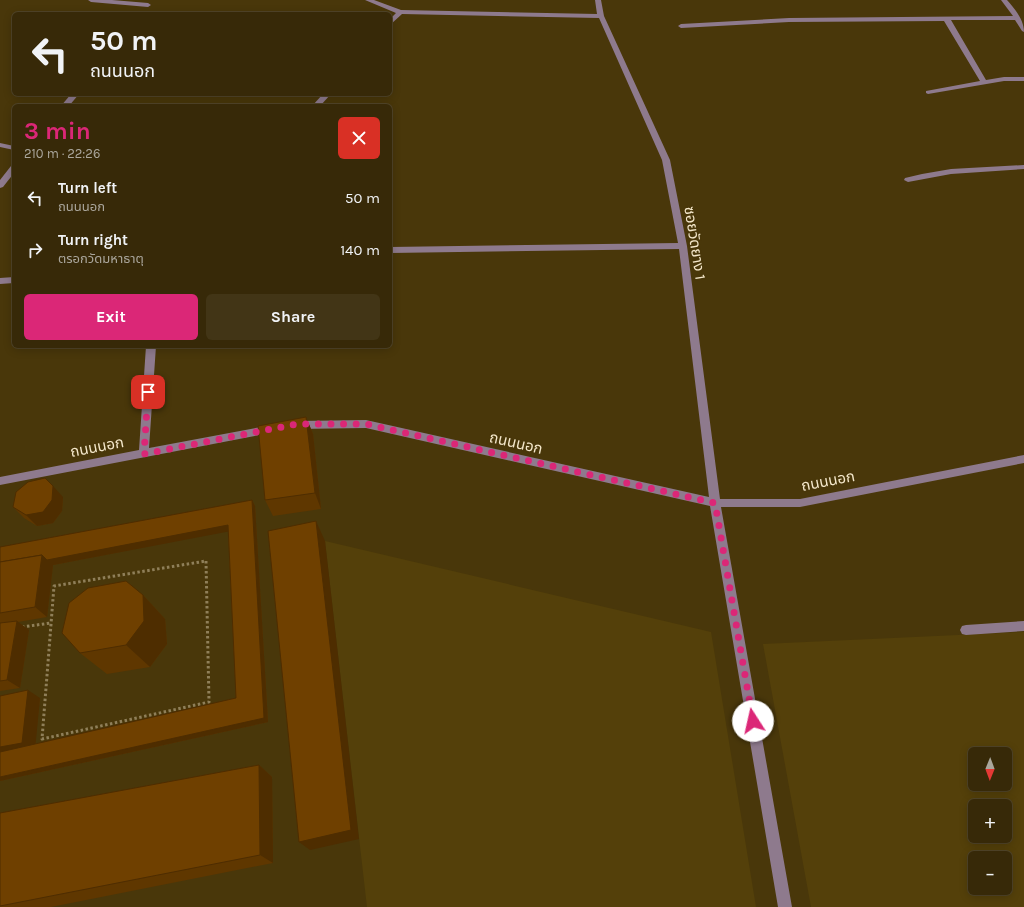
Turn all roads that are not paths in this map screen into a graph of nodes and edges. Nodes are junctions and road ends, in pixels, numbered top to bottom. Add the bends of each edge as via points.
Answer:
1 (91, 0) edge
2 (368, 0) edge
3 (598, 0) edge
4 (1004, 0) edge
5 (148, 5) edge
6 (400, 12) junction
7 (601, 16) junction
8 (946, 18) junction
9 (1017, 18) junction
10 (392, 21) edge
11 (681, 26) dead end
12 (1024, 30) edge
13 (1024, 79) edge
14 (984, 82) junction
15 (928, 92) dead end
16 (73, 96) edge
17 (325, 96) edge
18 (67, 104) edge
19 (318, 104) edge
20 (0, 145) edge
21 (12, 148) edge
22 (1024, 167) edge
23 (12, 170) edge
24 (908, 180) dead end
25 (0, 185) edge
26 (683, 246) junction
27 (392, 250) edge
28 (12, 280) edge
29 (0, 281) edge
30 (151, 348) edge
31 (144, 454) junction
32 (1024, 458) edge
33 (0, 481) edge
34 (715, 503) junction
35 (1024, 626) edge
36 (966, 630) dead end
37 (785, 907) edge

1 - 5 street
2 - 6 street
3 - 7 street, ซอยวัดยาง 1
4 - 9 street
6 - 7 street
6 - 10 street
7 - 26 street, ซอยวัดยาง 1 via 666,160
8 - 9 street
8 - 11 street via 789,20
8 - 14 street
9 - 12 street
13 - 14 street
14 - 15 street
16 - 18 street
17 - 19 street
20 - 21 street
22 - 24 street via 958,172
23 - 25 street
26 - 27 street
26 - 34 street, ซอยวัดยาง 1
28 - 29 street
30 - 31 street
31 - 33 street, ถนนนอก
31 - 34 street, ถนนนอก via 297,424 366,424
32 - 34 street, ถนนนอก via 800,503
34 - 37 street, ซอยวัดยาง 1
35 - 36 street

